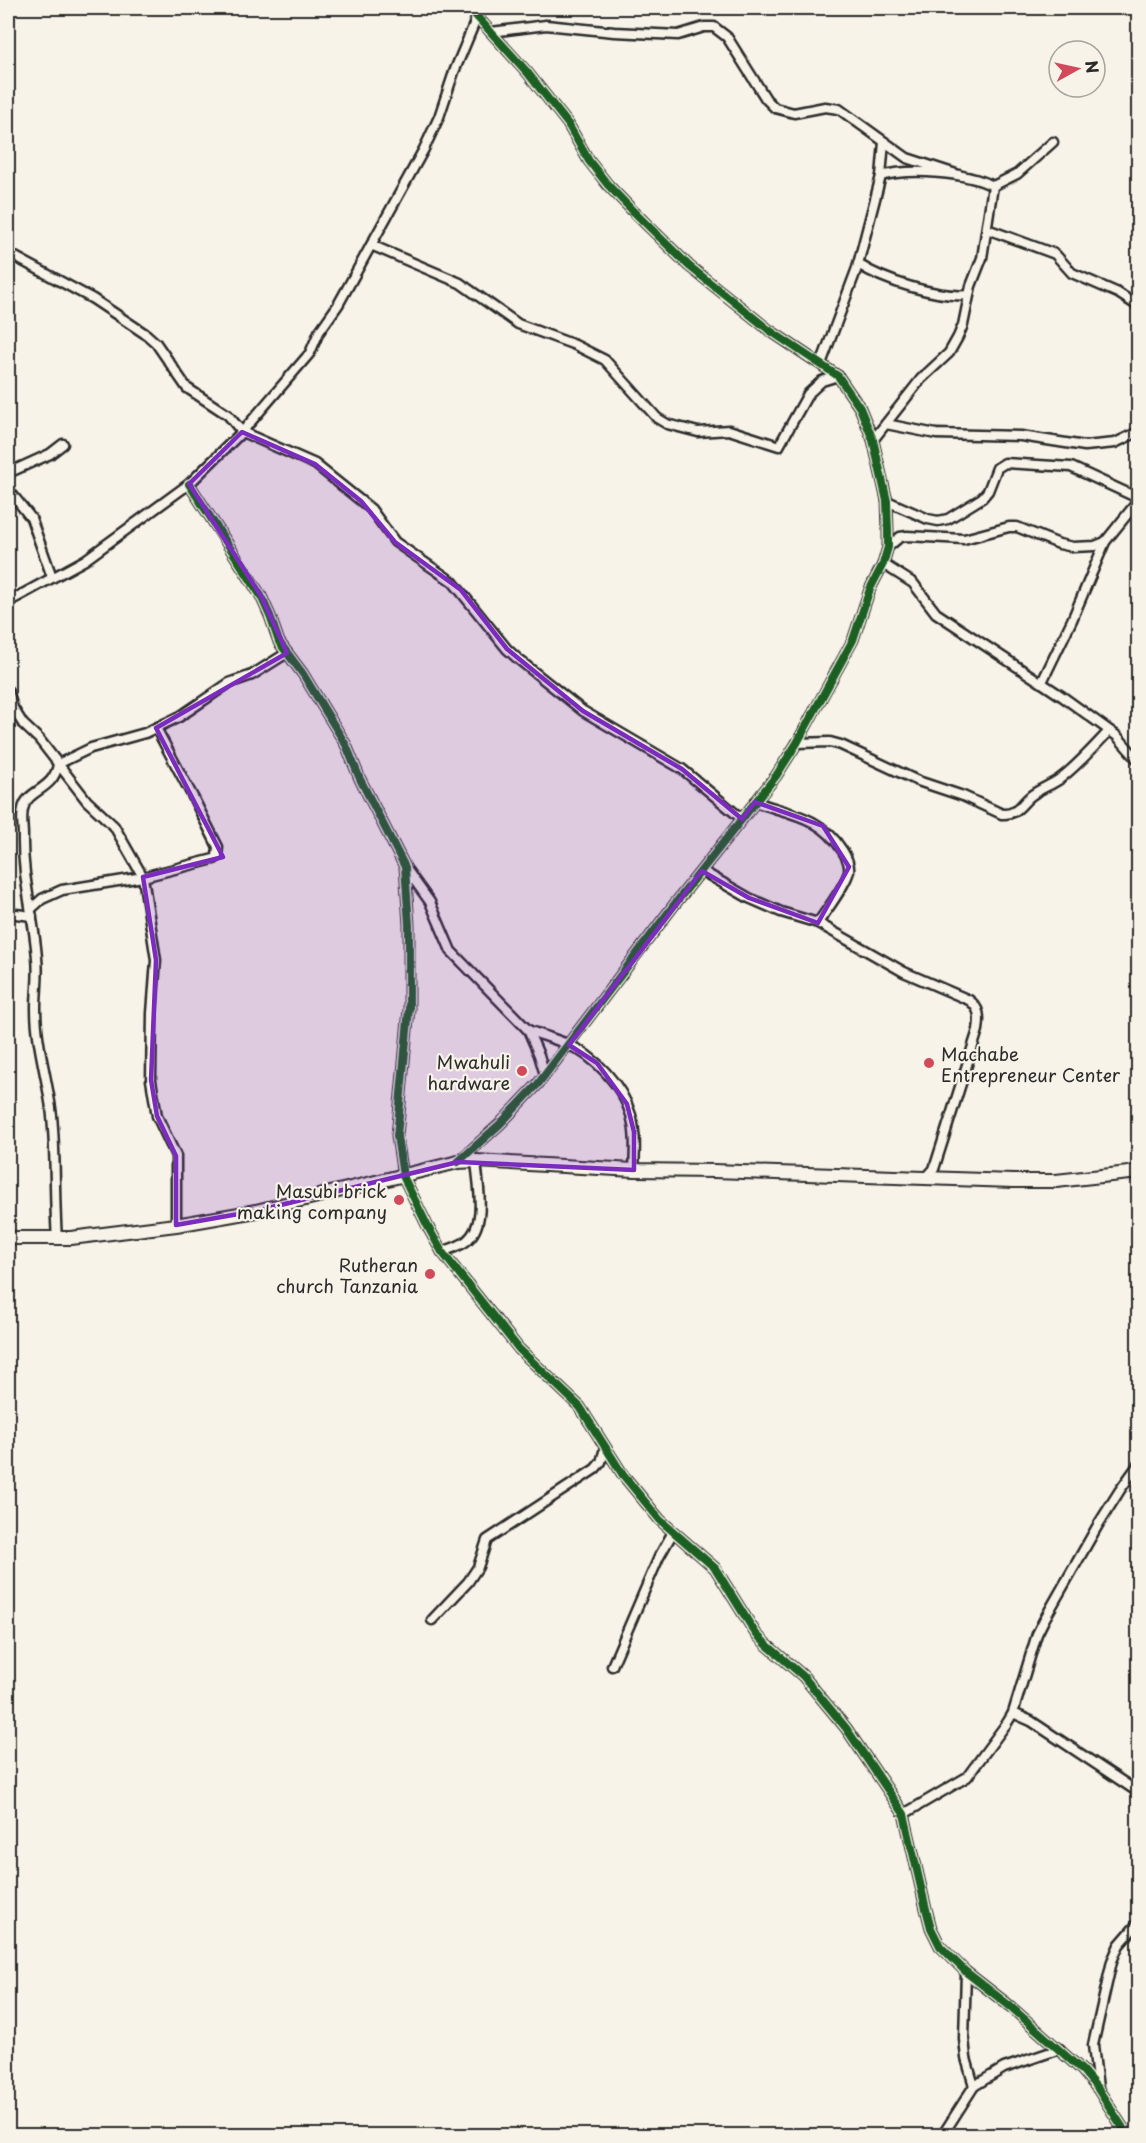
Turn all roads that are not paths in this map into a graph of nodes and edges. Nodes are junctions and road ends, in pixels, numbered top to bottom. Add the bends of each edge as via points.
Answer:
1 (469, 8) edge
2 (477, 16) junction
3 (491, 32) junction
4 (884, 142) junction
5 (1053, 142) dead end
6 (959, 175) junction
7 (881, 176) junction
8 (993, 186) junction
9 (987, 229) junction
10 (371, 245) junction
11 (8, 253) edge
12 (858, 264) junction
13 (969, 295) junction
14 (1138, 306) edge
15 (821, 364) junction
16 (838, 376) junction
17 (886, 424) junction
18 (242, 432) junction
19 (1138, 432) edge
20 (873, 440) junction
21 (63, 444) dead end
22 (8, 473) edge
23 (189, 484) junction
24 (8, 489) edge
25 (1138, 500) edge
26 (887, 501) junction
27 (1105, 542) junction
28 (888, 547) junction
29 (883, 564) junction
30 (52, 577) junction
31 (12, 595) edge
32 (8, 602) edge
33 (287, 653) junction
34 (1042, 682) junction
35 (8, 691) edge
36 (156, 728) junction
37 (1109, 731) junction
38 (797, 743) junction
39 (1138, 760) edge
40 (58, 765) junction
41 (755, 802) junction
42 (742, 819) junction
43 (405, 867) junction
44 (702, 871) junction
45 (143, 877) junction
46 (8, 913) edge
47 (31, 913) junction
48 (818, 923) junction
49 (528, 1030) junction
50 (569, 1045) junction
51 (545, 1075) junction
52 (476, 1161) junction
53 (458, 1162) junction
54 (634, 1170) junction
55 (1138, 1172) edge
56 (403, 1176) junction
57 (925, 1179) junction
58 (176, 1225) junction
59 (8, 1238) edge
60 (57, 1239) junction
61 (442, 1252) junction
62 (605, 1448) junction
63 (1138, 1465) edge
64 (673, 1532) junction
65 (432, 1620) dead end
66 (612, 1666) dead end
67 (1012, 1713) junction
68 (1138, 1792) edge
69 (904, 1814) junction
70 (1138, 1923) edge
71 (966, 1972) junction
72 (1060, 2049) junction
73 (975, 2086) junction
74 (1098, 2089) junction
75 (942, 2136) edge
76 (1128, 2136) edge

1 - 2 street
2 - 3 street
2 - 10 street via 439,117
3 - 4 street via 546,25 678,35 714,27 728,37 775,108 794,113 825,107 839,109
3 - 15 street via 568,124 608,185 634,212 689,266 769,330
4 - 6 street via 914,162
4 - 7 street
5 - 8 street via 1017,174
6 - 7 street
6 - 8 street
7 - 12 street
8 - 9 street
9 - 13 street
9 - 14 street via 1055,254 1072,273
10 - 16 street via 460,284 518,324 605,360 657,418 667,424 698,432 729,430 779,446 808,394 822,381
10 - 18 street via 310,353
11 - 18 street via 93,299 147,335 187,388 228,415
12 - 13 street via 927,291
12 - 15 street
13 - 17 street via 954,346 921,379
15 - 16 street
16 - 20 street via 860,408
17 - 19 street via 936,434 1021,436 1085,446 1115,443
17 - 20 street
18 - 23 street
18 - 42 street via 324,471 371,509 395,542 453,582 518,659 582,711 682,769
20 - 26 street
21 - 22 street
23 - 30 street via 85,560
23 - 33 street via 261,596
24 - 30 street via 31,519
25 - 26 street via 1071,467 1005,463 997,468 982,498 948,519 928,519
25 - 27 street
26 - 28 street
27 - 28 street via 1074,547 1023,528 1009,527 964,539 900,537
27 - 34 street
28 - 29 street
29 - 34 street via 913,583 929,605 948,621
29 - 38 street via 853,640
30 - 31 street
31 - 32 street
33 - 36 street
33 - 43 street via 346,745
34 - 37 street
35 - 40 street via 19,717
36 - 40 street via 91,748
36 - 45 street via 218,852 214,859
37 - 38 street via 1076,766 1008,814 918,781 841,745
37 - 39 street
38 - 41 street
40 - 45 street via 114,826
40 - 47 street via 54,778 23,807 23,870
41 - 42 street
41 - 48 street via 823,826 847,859 848,874
42 - 44 street
43 - 49 street via 430,902 451,951
43 - 56 street via 409,1009 397,1136
44 - 48 street via 781,912
44 - 50 street
45 - 47 street via 62,890 42,898
45 - 58 street via 156,960 151,1080 157,1116 176,1156
46 - 47 street
47 - 60 street via 38,960 39,1041 55,1149
48 - 57 street via 904,972 969,1000 978,1009 978,1030 934,1169
49 - 50 street
49 - 51 street
50 - 51 street
50 - 54 street via 597,1064 627,1104 634,1132
51 - 53 street
52 - 53 street
52 - 54 street
52 - 61 street via 481,1214 478,1224 465,1242
53 - 56 street
54 - 57 street
55 - 57 street via 1056,1181
56 - 58 street via 256,1211
56 - 61 street
58 - 60 street
59 - 60 street
61 - 62 street via 519,1349 576,1403
62 - 64 street
62 - 65 street via 594,1469 487,1540 468,1582
63 - 67 street via 1098,1525 1044,1620
64 - 66 street
64 - 69 street via 715,1568 756,1634 826,1702
67 - 68 street via 1031,1720
67 - 69 street via 967,1777
69 - 71 street via 931,1928 940,1947
70 - 74 street via 1119,1945 1112,1961 1093,2045
71 - 72 street
71 - 73 street via 964,2038
72 - 73 street via 1004,2068
72 - 74 street
73 - 75 street
74 - 76 street

